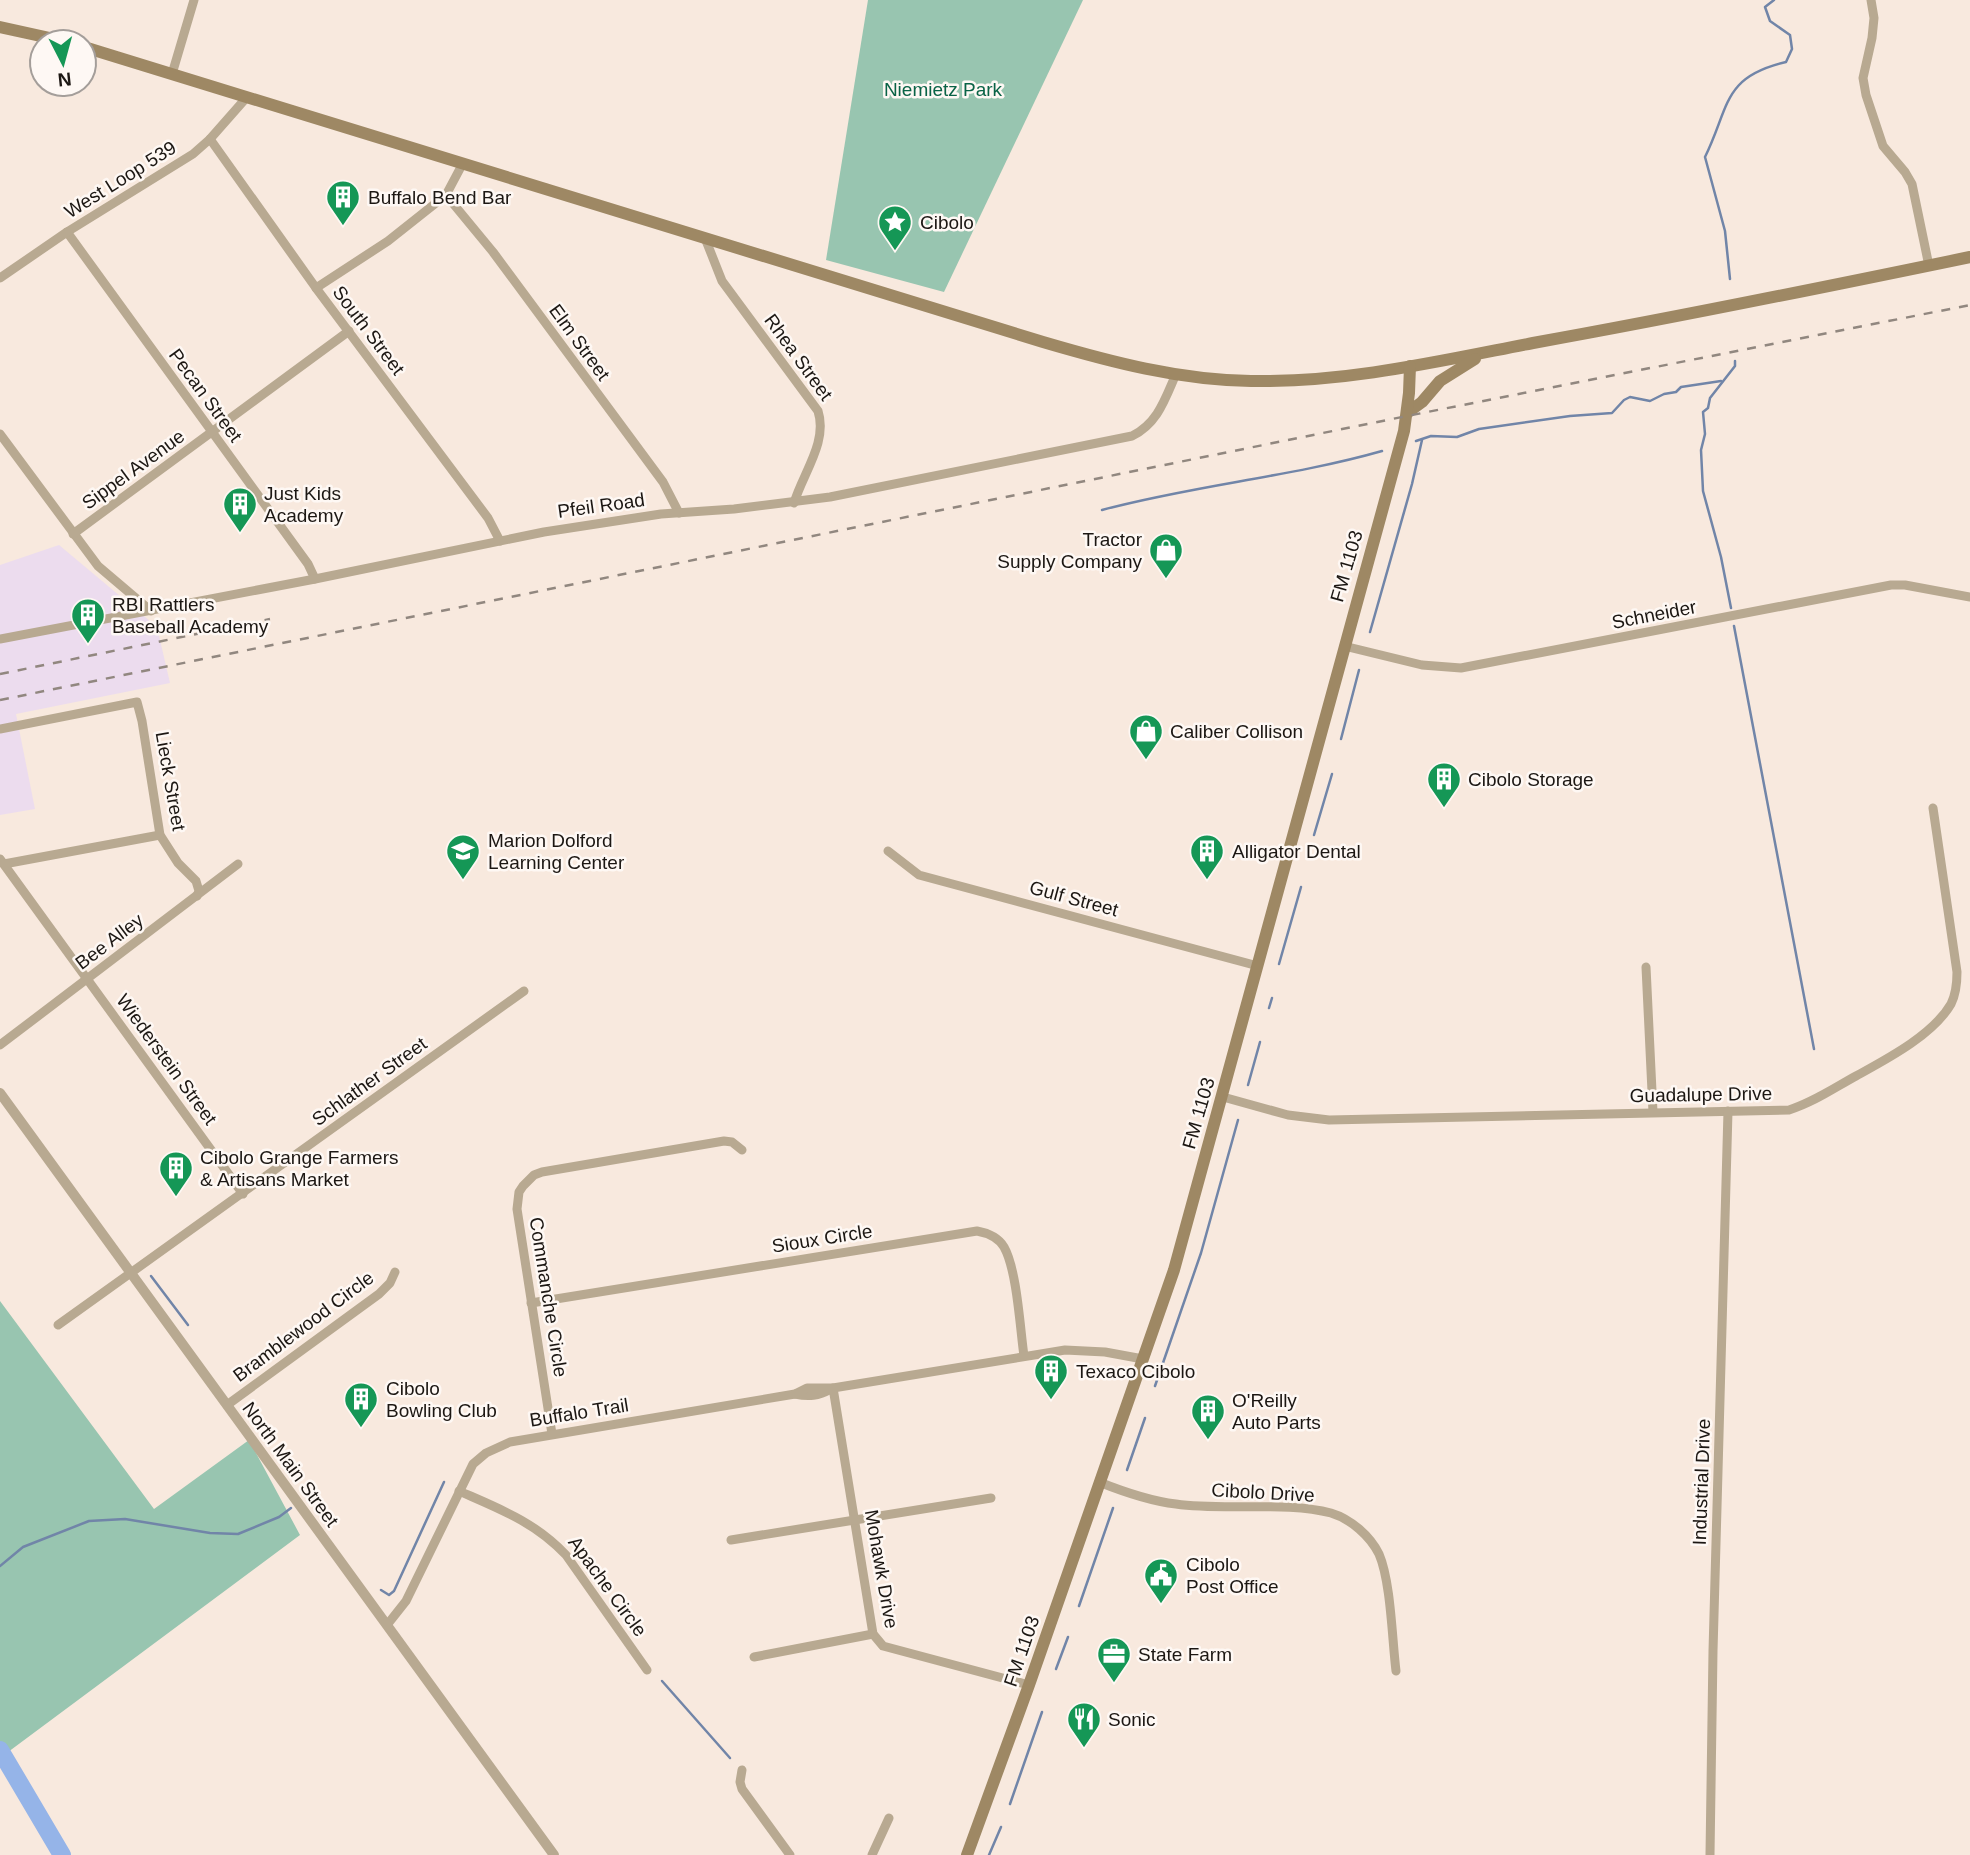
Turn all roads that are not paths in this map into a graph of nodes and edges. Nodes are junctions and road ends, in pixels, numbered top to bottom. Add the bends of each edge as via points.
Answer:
1 (194, 0) edge
2 (1871, 0) edge
3 (0, 27) edge
4 (28, 33) edge
5 (98, 51) edge
6 (172, 74) junction
7 (247, 97) junction
8 (211, 139) junction
9 (463, 163) junction
10 (446, 195) junction
11 (66, 232) junction
12 (705, 238) junction
13 (1970, 257) edge
14 (1929, 266) junction
15 (0, 278) edge
16 (316, 288) junction
17 (349, 331) junction
18 (1489, 352) junction
19 (1410, 366) junction
20 (1176, 374) junction
21 (1407, 413) junction
22 (0, 433) edge
23 (212, 433) junction
24 (794, 503) junction
25 (679, 513) junction
26 (73, 534) junction
27 (500, 541) junction
28 (315, 579) junction
29 (1970, 597) edge
30 (151, 611) junction
31 (0, 639) edge
32 (1344, 646) junction
33 (0, 729) edge
34 (1933, 807) dead end
35 (160, 835) junction
36 (888, 851) dead end
37 (2, 862) edge
38 (238, 864) dead end
39 (197, 896) junction
40 (1258, 966) junction
41 (1646, 967) dead end
42 (88, 979) junction
43 (524, 991) dead end
44 (0, 1045) edge
45 (0, 1093) edge
46 (1223, 1097) junction
47 (1728, 1111) junction
48 (1653, 1112) junction
49 (742, 1150) dead end
50 (243, 1194) junction
51 (395, 1272) dead end
52 (131, 1273) junction
53 (531, 1303) junction
54 (58, 1325) dead end
55 (1024, 1356) junction
56 (1143, 1359) junction
57 (833, 1388) junction
58 (227, 1405) junction
59 (552, 1434) junction
60 (1099, 1482) junction
61 (459, 1491) junction
62 (991, 1498) dead end
63 (855, 1518) junction
64 (731, 1540) dead end
65 (387, 1625) junction
66 (873, 1634) junction
67 (754, 1657) dead end
68 (648, 1670) dead end
69 (1396, 1671) dead end
70 (1029, 1685) junction
71 (742, 1770) dead end
72 (890, 1818) dead end
73 (554, 1855) edge
74 (790, 1855) edge
75 (872, 1855) edge
76 (967, 1855) edge
77 (1710, 1855) edge

1 - 6 street
2 - 14 street via 1874,19 1863,78 1866,95 1883,146 1912,184
3 - 4 main road
5 - 6 main road
6 - 7 main road
7 - 8 street, West Loop 539
7 - 9 main road
8 - 11 street, West Loop 539
8 - 16 street, South Street
9 - 10 street
9 - 12 main road
10 - 16 street via 388,241
10 - 25 street, Elm Street via 663,482
11 - 15 street, West Loop 539
11 - 23 street, Pecan Street
12 - 20 main road via 1114,363
12 - 24 street, Rhea Street via 722,281 822,422 817,448
13 - 14 main road
14 - 18 main road
16 - 17 street, South Street
17 - 23 street, Sippel Avenue
17 - 27 street, South Street via 488,518
18 - 19 main road
18 - 21 main road via 1461,366
19 - 20 main road via 1288,381
19 - 21 main road, FM 1103 / FM 1103
20 - 24 street, Pfeil Road via 1157,416 1132,436
21 - 32 main road, FM 1103 / FM 1103
22 - 26 street
23 - 26 street, Sippel Avenue
23 - 28 street, Pecan Street
24 - 25 street, Pfeil Road
25 - 27 street, Pfeil Road
26 - 30 street via 98,566
27 - 28 street, Pfeil Road
28 - 30 street, Pfeil Road
29 - 32 street, Schneider via 1891,584 1461,668 1422,666
30 - 31 street, Pfeil Road
32 - 40 main road, FM 1103 / FM 1103
33 - 35 street, Lieck Street via 137,702
34 - 47 street, Guadalupe Drive via 1956,956 1952,1003 1896,1054 1825,1096 1789,1110
35 - 37 street
35 - 39 street, Lieck Street via 196,881
36 - 40 street, Gulf Street via 919,875
37 - 42 street, Wiederstein Street
38 - 39 street, Bee Alley
39 - 42 street, Bee Alley
40 - 46 main road, FM 1103 / FM 1103
41 - 48 street
42 - 44 street, Bee Alley
42 - 50 street, Wiederstein Street
43 - 50 street, Schlather Street
45 - 52 street, North Main Street
46 - 48 street, Guadalupe Drive via 1288,1115 1329,1120
46 - 56 main road, FM 1103 / FM 1103 via 1174,1270
47 - 48 street, Guadalupe Drive
47 - 77 street, Industrial Drive
49 - 53 street, Commanche Circle via 724,1141 534,1175 519,1192 517,1209
50 - 52 street, Schlather Street
51 - 58 street, Bramblewood Circle via 379,1294
52 - 54 street, Schlather Street
52 - 58 street, North Main Street
53 - 55 street, Sioux Circle via 976,1231 997,1238 1004,1248
53 - 59 street, Commanche Circle
55 - 56 street, Buffalo Trail via 1081,1349
55 - 57 street, Buffalo Trail
56 - 60 main road, FM 1103 / FM 1103
57 - 59 street, Buffalo Trail via 807,1388 795,1394
57 - 63 street, Mohawk Drive
58 - 65 street, North Main Street
59 - 61 street, Buffalo Trail via 486,1452 473,1464
60 - 69 street, Cibolo Drive via 1176,1504 1301,1509 1332,1513 1350,1522 1367,1535 1382,1564
60 - 70 main road, FM 1103 / FM 1103
61 - 65 street, Buffalo Trail via 406,1601
61 - 68 street, Apache Circle via 526,1521 550,1538
62 - 63 street
63 - 64 street
63 - 66 street, Mohawk Drive
65 - 73 street, North Main Street
66 - 67 street
66 - 70 street, Mohawk Drive via 883,1646
70 - 76 main road, FM 1103 / FM 1103
71 - 74 street via 743,1789
72 - 75 street

